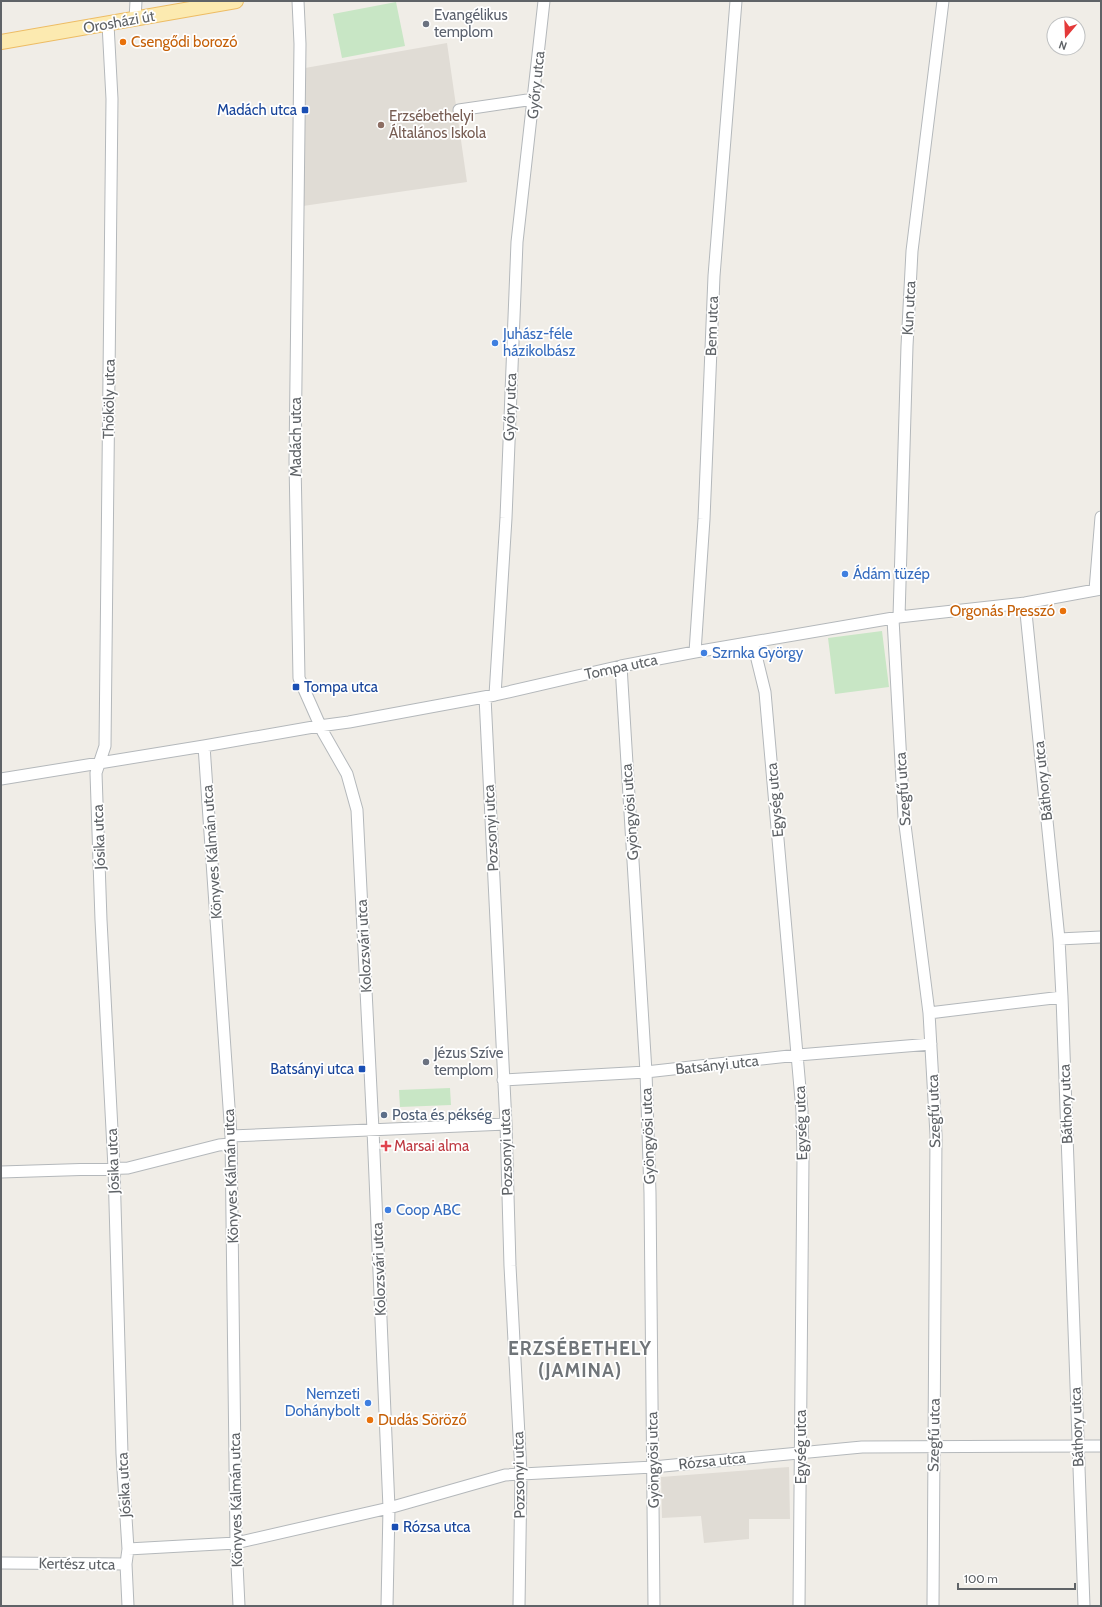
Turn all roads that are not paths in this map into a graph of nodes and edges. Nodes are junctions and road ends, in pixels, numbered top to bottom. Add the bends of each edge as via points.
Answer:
1 (136, 1) edge
2 (236, 1) edge
3 (298, 1) edge
4 (544, 1) edge
5 (736, 1) edge
6 (943, 1) edge
7 (135, 19) junction
8 (108, 24) junction
9 (1, 42) edge
10 (534, 99) junction
11 (459, 110) dead end
12 (1101, 517) edge
13 (1098, 589) edge
14 (1025, 603) junction
15 (896, 618) junction
16 (753, 643) junction
17 (695, 652) junction
18 (621, 666) junction
19 (490, 696) junction
20 (319, 726) junction
21 (204, 746) junction
22 (98, 768) junction
23 (1, 779) edge
24 (1101, 937) edge
25 (1059, 939) junction
26 (1062, 997) junction
27 (929, 1013) junction
28 (931, 1044) junction
29 (798, 1055) junction
30 (646, 1072) junction
31 (503, 1080) junction
32 (506, 1124) junction
33 (373, 1130) junction
34 (231, 1140) junction
35 (114, 1168) junction
36 (1, 1172) edge
37 (1101, 1446) edge
38 (1078, 1447) junction
39 (934, 1448) junction
40 (801, 1452) junction
41 (653, 1467) junction
42 (521, 1473) junction
43 (389, 1508) junction
44 (236, 1543) junction
45 (128, 1548) junction
46 (1, 1563) edge
47 (126, 1564) junction
48 (128, 1606) edge
49 (239, 1606) edge
50 (387, 1606) edge
51 (519, 1606) edge
52 (654, 1606) edge
53 (799, 1606) edge
54 (933, 1606) edge
55 (1084, 1606) edge

1 - 7 street
2 - 7 main road, Orosházi út
3 - 20 street, Madách utca via 300,44 295,461 299,678
4 - 10 street, Győry utca
5 - 17 street, Bem utca via 714,276 704,519
6 - 15 street, Kun utca via 912,251
7 - 8 main road, Orosházi út
8 - 9 main road, Orosházi út
8 - 22 street, Thököly utca via 112,99 105,746
10 - 11 street
10 - 19 street, Győry utca via 517,242 506,510
12 - 13 street
13 - 14 street, Tompa utca
14 - 15 street, Tompa utca
14 - 25 street, Báthory utca
15 - 16 street, Tompa utca
15 - 27 street, Szegfű utca via 904,818
16 - 17 street, Tompa utca
16 - 29 street, Egység utca via 765,692
17 - 18 street, Tompa utca
18 - 19 street, Tompa utca
18 - 30 street, Gyöngyösi utca
19 - 20 street, Tompa utca
19 - 31 street, Pozsonyi utca
20 - 21 street, Tompa utca
20 - 33 street, Kolozsvári utca via 347,774 357,810
21 - 22 street, Tompa utca
21 - 34 street, Könyves Kálmán utca
22 - 23 street, Tompa utca
22 - 35 street, Jósika utca via 101,920
24 - 25 street
25 - 26 street, Báthory utca
26 - 27 street
26 - 38 street, Báthory utca
27 - 28 street, Szegfű utca
28 - 29 street, Batsányi utca
28 - 39 street, Szegfű utca via 936,1135
29 - 30 street, Batsányi utca
29 - 40 street, Egység utca via 803,1158
30 - 31 street, Batsányi utca
30 - 41 street, Gyöngyösi utca
31 - 32 street, Pozsonyi utca
32 - 33 street
32 - 42 street, Pozsonyi utca via 510,1266
33 - 34 street
33 - 43 street, Kolozsvári utca
34 - 35 street via 128,1168
34 - 44 street, Könyves Kálmán utca
35 - 36 street
35 - 45 street, Jósika utca via 122,1454
37 - 38 street, Rózsa utca
38 - 39 street, Rózsa utca
38 - 55 street, Báthory utca
39 - 40 street, Rózsa utca via 862,1447
39 - 54 street, Szegfű utca
40 - 41 street, Rózsa utca
40 - 53 street, Egység utca
41 - 42 street, Rózsa utca
41 - 52 street, Gyöngyösi utca
42 - 43 street, Rózsa utca via 505,1475
42 - 51 street, Pozsonyi utca
43 - 44 street, Rózsa utca
43 - 50 street, Kolozsvári utca
44 - 45 street, Kertész utca
44 - 49 street, Könyves Kálmán utca
45 - 47 street, Kertész utca
46 - 47 street, Kertész utca
47 - 48 street

